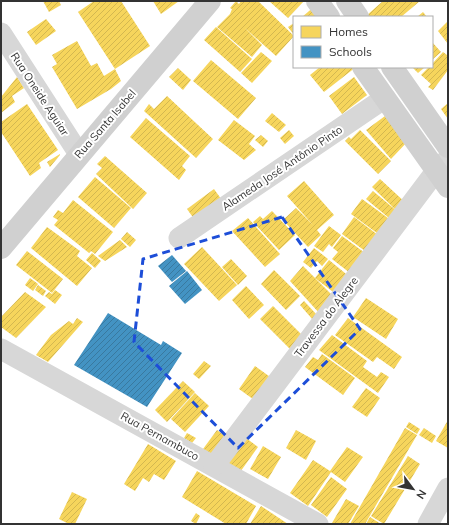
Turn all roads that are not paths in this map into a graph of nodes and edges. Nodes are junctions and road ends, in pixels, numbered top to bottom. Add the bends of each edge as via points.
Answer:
1 (210, 1) edge
2 (318, 1) edge
3 (347, 1) edge
4 (327, 16) edge
5 (357, 16) edge
6 (1, 33) edge
7 (364, 68) edge
8 (393, 68) edge
9 (385, 98) junction
10 (448, 147) edge
11 (79, 154) junction
12 (443, 171) edge
13 (179, 238) dead end
14 (1, 248) edge
15 (1, 349) edge
16 (214, 466) junction
17 (448, 488) edge
18 (318, 524) edge
19 (428, 524) edge

1 - 11 street, Rua Santa Isabel
2 - 4 street
3 - 5 street
6 - 11 street, Rua Oneide Aguiar
7 - 9 street
8 - 10 street
9 - 12 street
9 - 13 street, Alameda José Antônio Pinto
11 - 14 street, Rua Santa Isabel
12 - 16 street, Travessa do Alegre
15 - 16 street, Rua Pernambuco
16 - 18 street, Rua Pernambuco
17 - 19 street

